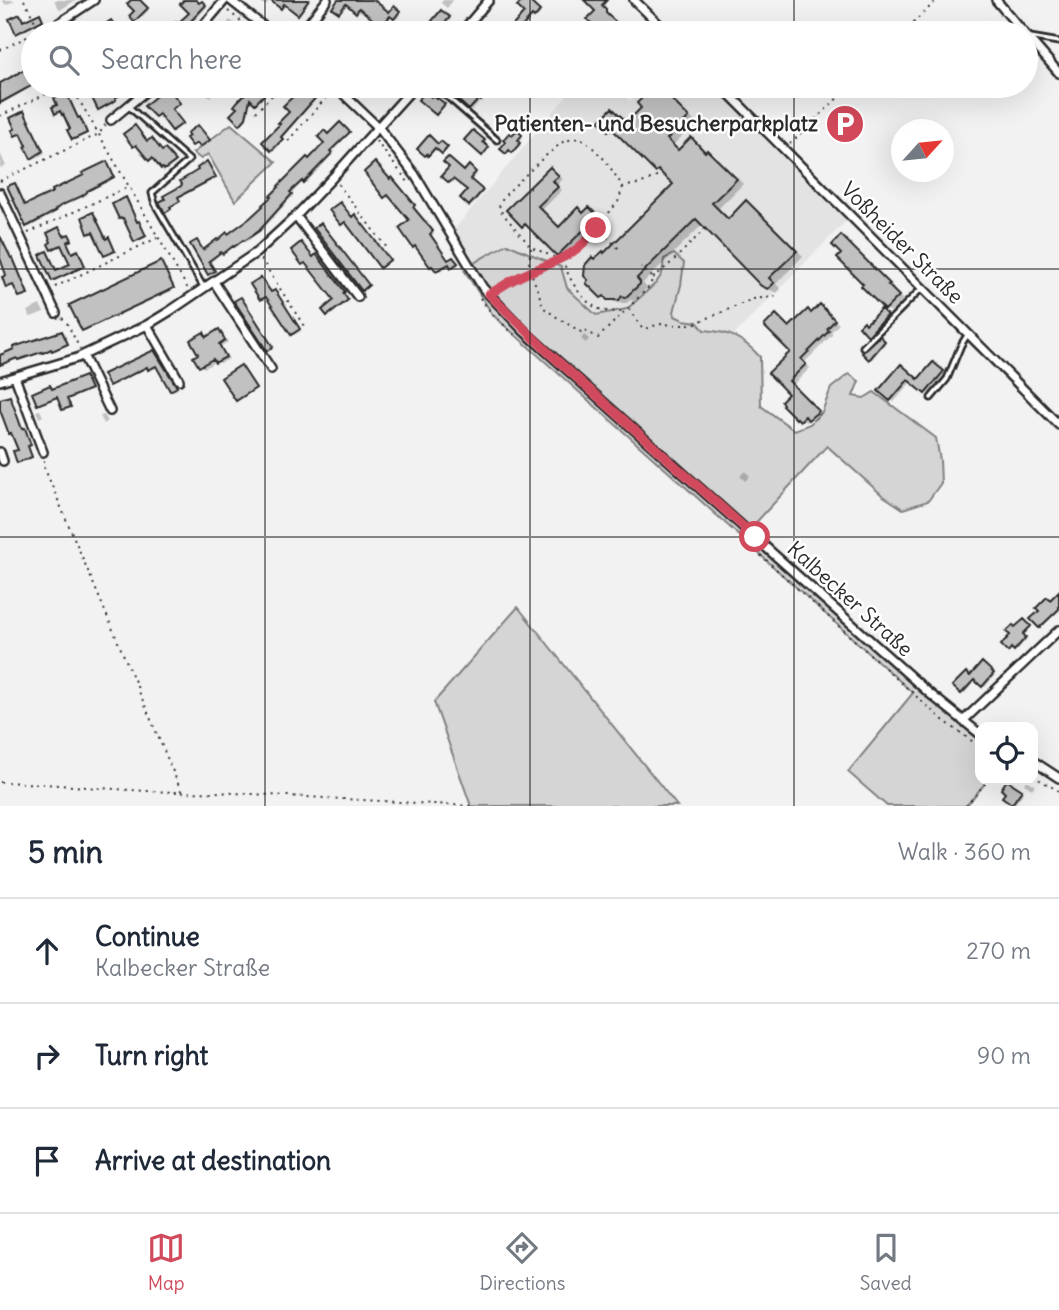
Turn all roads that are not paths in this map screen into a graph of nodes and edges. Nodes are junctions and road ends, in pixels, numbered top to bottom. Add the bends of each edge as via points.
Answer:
1 (94, 0) edge
2 (230, 0) edge
3 (327, 0) edge
4 (489, 0) edge
5 (635, 0) edge
6 (996, 0) edge
7 (222, 3) edge
8 (241, 3) edge
9 (61, 21) edge
10 (207, 21) edge
11 (260, 21) edge
12 (310, 21) edge
13 (471, 21) edge
14 (656, 21) edge
15 (1014, 21) edge
16 (1038, 38) edge
17 (1059, 42) edge
18 (1038, 49) edge
19 (1059, 73) edge
20 (138, 98) edge
21 (348, 98) edge
22 (405, 98) edge
23 (449, 98) edge
24 (733, 98) edge
25 (128, 106) junction
26 (111, 120) road end
27 (379, 128) junction
28 (497, 141) dead end
29 (0, 193) edge
30 (296, 216) junction
31 (214, 282) junction
32 (204, 288) junction
33 (922, 288) junction
34 (358, 297) dead end
35 (56, 313) road end
36 (147, 325) junction
37 (968, 334) junction
38 (863, 347) dead end
39 (83, 355) junction
40 (271, 369) dead end
41 (15, 377) junction
42 (178, 380) dead end
43 (0, 381) edge
44 (931, 398) dead end
45 (110, 411) dead end
46 (1059, 425) edge
47 (0, 452) edge
48 (43, 452) road end
49 (3, 461) dead end
50 (1059, 630) edge
51 (963, 721) junction
52 (975, 730) edge
53 (1038, 764) edge
54 (1059, 778) edge

1 - 9 street
2 - 8 street
3 - 12 street
4 - 13 street
5 - 14 street
6 - 15 street
7 - 10 street
8 - 11 street
16 - 17 lane
18 - 19 street
20 - 25 street
21 - 27 street, Kalbecker Straße
22 - 27 street
23 - 28 lane
24 - 33 street, Voßheider Straße
25 - 26 street
25 - 32 lane via 189,160 152,193
27 - 30 street
27 - 51 street, Kalbecker Straße via 433,202 489,294 550,354
29 - 35 street
30 - 31 street via 257,252
30 - 34 street
31 - 32 street
31 - 40 street
32 - 36 street
33 - 37 street, Voßheider Straße
33 - 38 lane
36 - 39 street
36 - 42 street
37 - 44 lane via 947,379
37 - 46 street, Voßheider Straße
39 - 41 street
39 - 45 street
41 - 43 street
41 - 48 street
47 - 49 street
50 - 51 street
51 - 52 street, Kalbecker Straße
53 - 54 street

